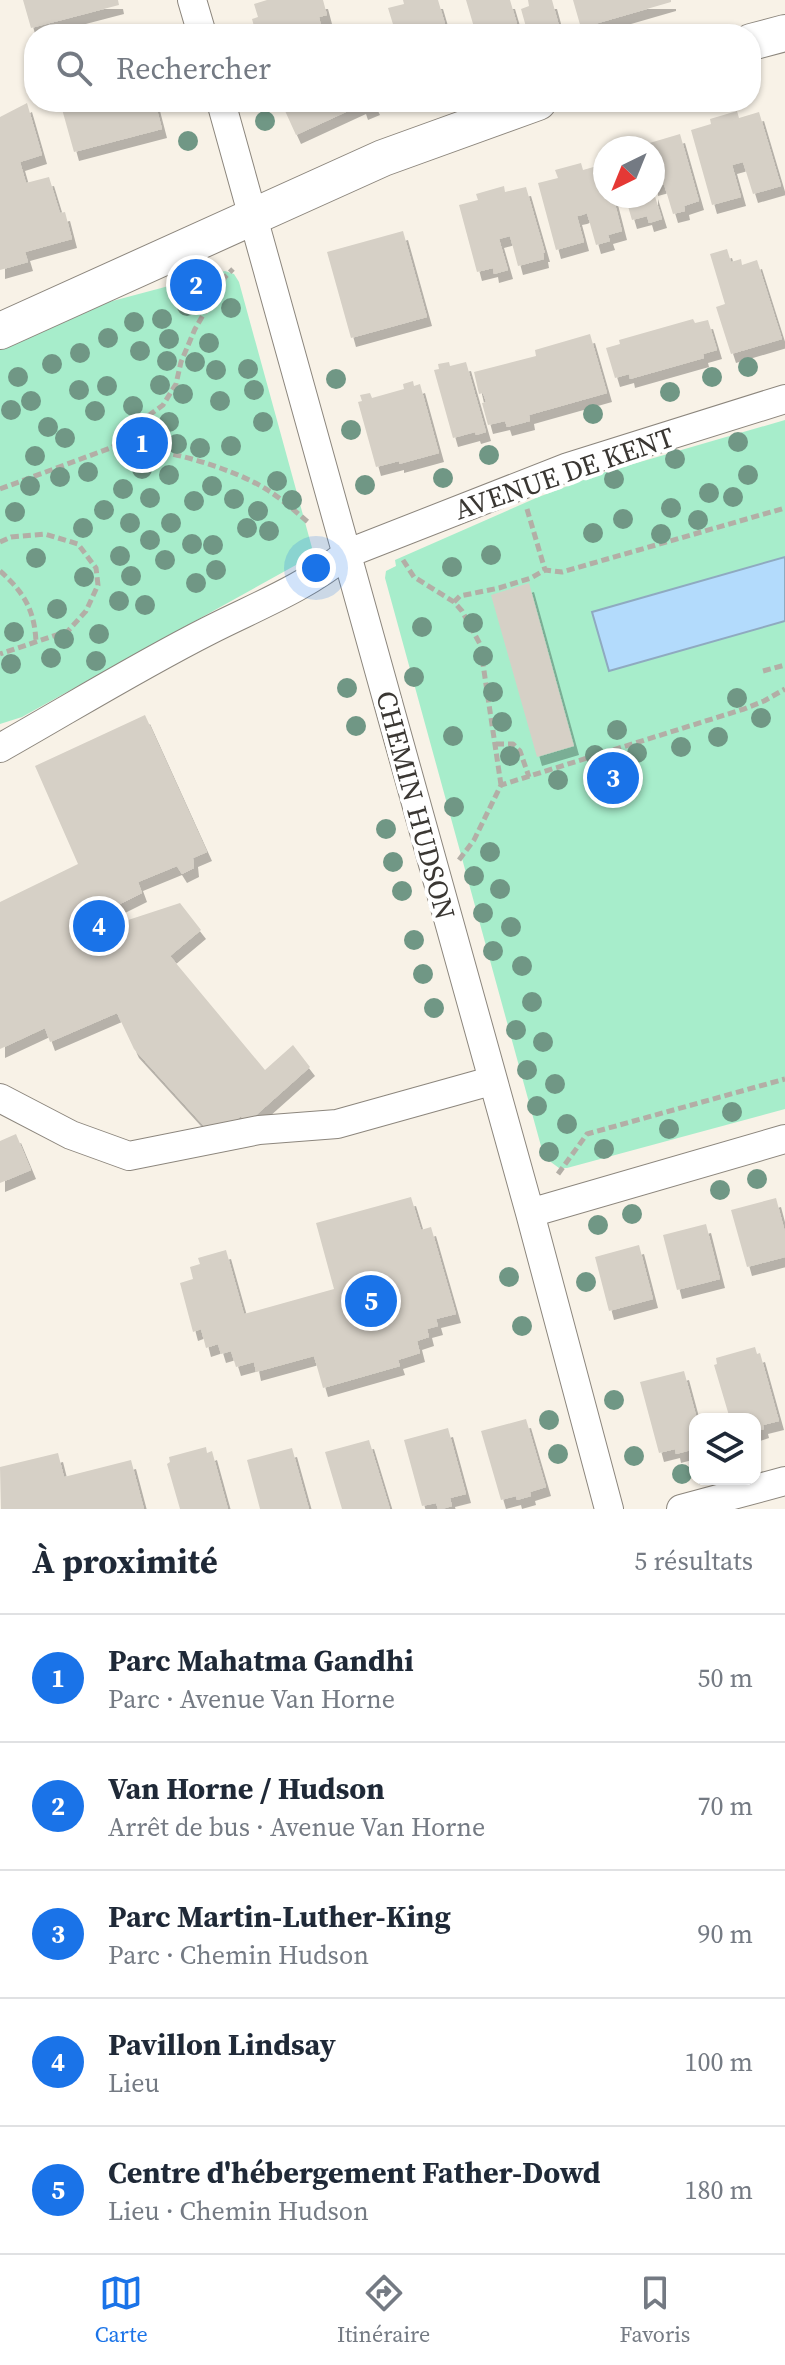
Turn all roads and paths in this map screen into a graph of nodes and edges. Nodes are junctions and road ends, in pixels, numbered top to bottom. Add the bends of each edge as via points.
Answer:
1 (192, 0) edge
2 (199, 24) edge
3 (785, 33) edge
4 (761, 39) edge
5 (224, 112) edge
6 (510, 112) edge
7 (253, 217) junction
8 (233, 269) dead end
9 (0, 331) edge
10 (785, 399) edge
11 (113, 447) junction
12 (0, 489) edge
13 (525, 503) dead end
14 (785, 508) edge
15 (311, 525) dead end
16 (0, 542) edge
17 (346, 554) junction
18 (403, 560) dead end
19 (545, 570) junction
20 (0, 571) edge
21 (454, 602) junction
22 (36, 643) junction
23 (0, 654) edge
24 (785, 665) edge
25 (763, 671) dead end
26 (785, 689) edge
27 (496, 744) junction
28 (0, 748) edge
29 (529, 777) junction
30 (501, 785) junction
31 (459, 861) dead end
32 (785, 1079) edge
33 (491, 1081) junction
34 (0, 1098) edge
35 (785, 1139) edge
36 (558, 1174) dead end
37 (530, 1213) junction
38 (785, 1481) edge
39 (609, 1509) edge
40 (681, 1509) edge

1 - 2 street
3 - 4 main road
5 - 7 street, CHEMIN HUDSON
6 - 7 main road via 383,158
7 - 9 main road
7 - 17 street, CHEMIN HUDSON
8 - 11 path via 195,329 163,405
10 - 17 street, AVENUE DE KENT via 568,467
11 - 12 path
11 - 15 path via 161,451 242,476
13 - 19 path
14 - 19 path via 562,572
16 - 22 path via 45,534 78,544 96,568 98,585 86,611 68,631
17 - 28 street, AVENUE DE KENT via 324,572
17 - 33 street, CHEMIN HUDSON
18 - 21 path via 414,577
19 - 21 path
20 - 22 path via 28,603
21 - 27 path via 480,644
22 - 23 path
24 - 25 path
26 - 29 path via 744,709
27 - 29 path via 513,744 520,751
27 - 30 path
29 - 30 path
30 - 31 path
32 - 36 path via 587,1134
33 - 34 street via 337,1124 259,1130 129,1156 71,1135
33 - 37 street, CHEMIN HUDSON
35 - 37 street
37 - 39 street, CHEMIN HUDSON
38 - 40 street

